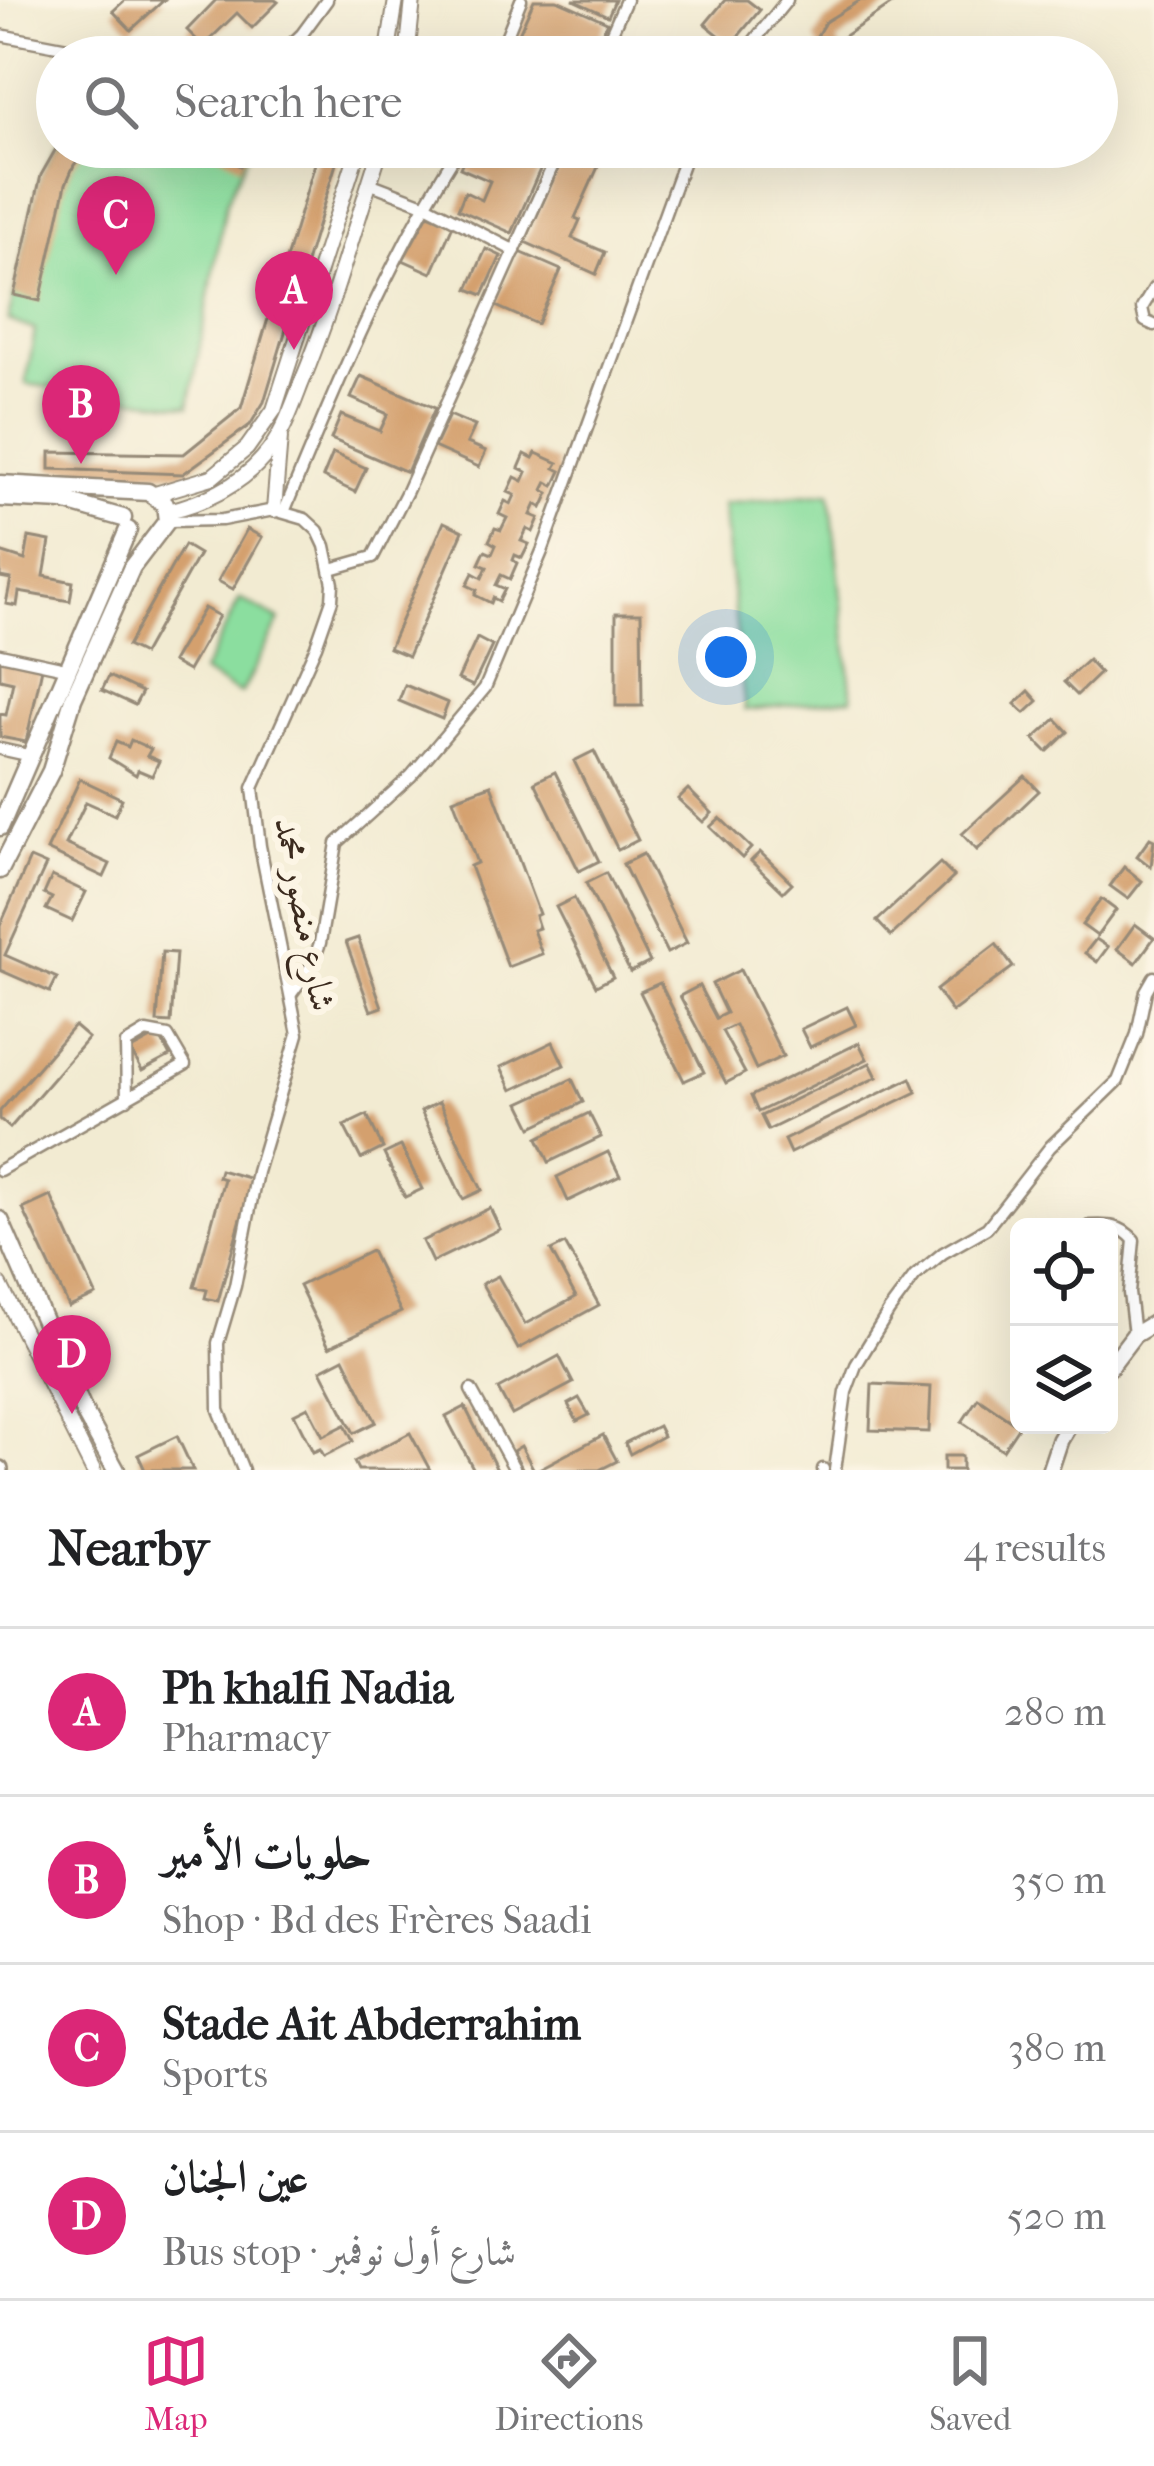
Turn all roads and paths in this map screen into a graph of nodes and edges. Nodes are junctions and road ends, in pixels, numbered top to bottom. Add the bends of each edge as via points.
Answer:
1 (327, 0) edge
2 (396, 0) edge
3 (413, 0) edge
4 (521, 0) edge
5 (626, 0) edge
6 (788, 0) edge
7 (0, 35) edge
8 (300, 36) edge
9 (390, 36) edge
10 (409, 36) edge
11 (506, 36) edge
12 (610, 36) edge
13 (758, 36) edge
14 (36, 42) edge
15 (352, 168) edge
16 (374, 168) edge
17 (447, 168) edge
18 (552, 168) edge
19 (681, 168) edge
20 (369, 183) junction
21 (424, 204) junction
22 (514, 251) junction
23 (1154, 287) edge
24 (1154, 325) edge
25 (280, 437) junction
26 (0, 484) edge
27 (148, 493) junction
28 (0, 498) edge
29 (98, 509) junction
30 (279, 511) junction
31 (167, 516) junction
32 (126, 524) junction
33 (153, 536) junction
34 (120, 551) junction
35 (331, 569) junction
36 (0, 654) edge
37 (76, 671) junction
38 (0, 749) edge
39 (32, 756) junction
40 (0, 827) edge
41 (0, 870) edge
42 (1154, 977) edge
43 (291, 994) junction
44 (127, 1099) junction
45 (0, 1170) edge
46 (0, 1220) edge
47 (1118, 1227) edge
48 (0, 1285) edge
49 (1154, 1323) edge
50 (1134, 1335) junction
51 (1118, 1356) edge
52 (470, 1390) dead end
53 (1064, 1434) edge
54 (93, 1470) edge
55 (116, 1470) edge
56 (243, 1470) edge
57 (515, 1470) edge
58 (835, 1470) edge
59 (1050, 1470) edge

1 - 8 street
2 - 9 street
3 - 10 street
4 - 11 street
5 - 12 street
6 - 13 street
7 - 14 street
15 - 27 street via 274,410 212,477
16 - 20 street
17 - 21 street
18 - 22 street
19 - 43 street via 485,688 412,776 337,843 320,943
20 - 21 street
20 - 25 street
21 - 22 street
21 - 30 street
22 - 35 street via 373,557
23 - 24 street via 1142,308
25 - 30 street
25 - 31 street via 227,488
26 - 27 main road
27 - 31 main road
27 - 32 main road via 128,499
28 - 29 main road
29 - 32 main road
29 - 34 main road
30 - 31 street via 222,520
30 - 35 street via 318,531
31 - 33 main road
32 - 33 main road via 140,537
32 - 34 main road
33 - 37 main road
34 - 37 main road
35 - 43 street, شارع منصور محمد via 332,600 316,646 253,788
36 - 37 street
37 - 39 main road
37 - 41 main road via 51,771
38 - 39 street
39 - 40 main road
42 - 58 street via 1118,1081 1050,1147 987,1228 915,1276 890,1311 846,1392
43 - 56 street, شارع منصور محمد via 298,1034 218,1343 219,1410
44 - 44 street via 184,1065 168,1036 146,1032 126,1044
44 - 45 street
46 - 55 main road
47 - 50 street via 1134,1240
48 - 54 street
49 - 50 main road
50 - 51 main road
52 - 57 street
53 - 59 main road

